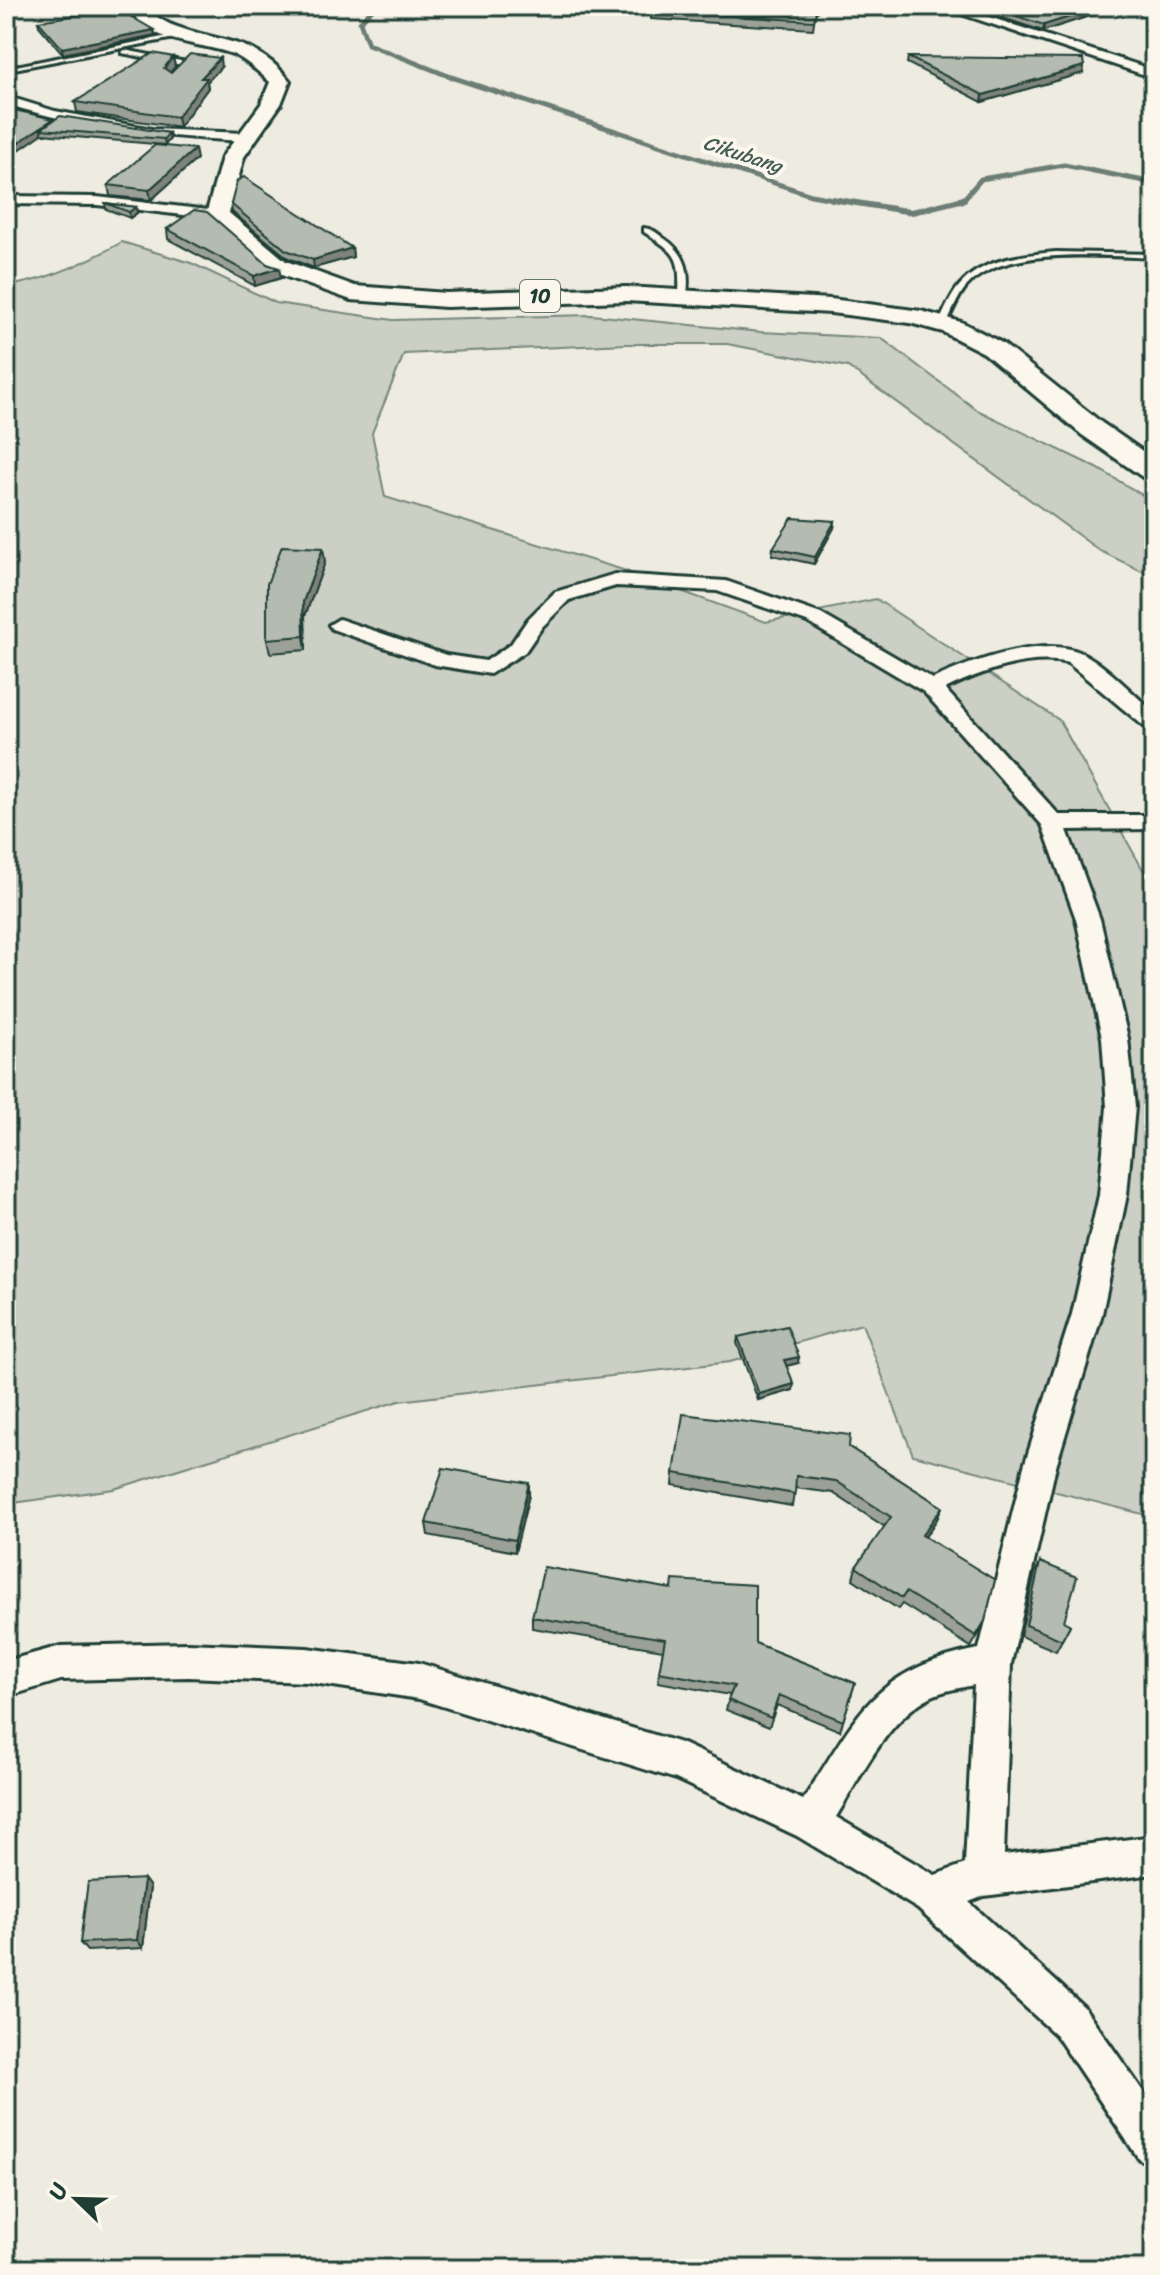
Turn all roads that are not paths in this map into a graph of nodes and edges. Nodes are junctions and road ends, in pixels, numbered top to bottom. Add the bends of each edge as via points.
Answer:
1 (19, 6) edge
2 (140, 6) edge
3 (943, 6) edge
4 (6, 7) edge
5 (188, 34) junction
6 (104, 50) junction
7 (14, 67) dead end
8 (1154, 74) edge
9 (172, 77) edge
10 (6, 100) edge
11 (245, 137) junction
12 (6, 200) edge
13 (217, 215) junction
14 (647, 230) dead end
15 (1154, 256) edge
16 (683, 299) junction
17 (942, 324) junction
18 (1154, 472) edge
19 (339, 625) dead end
20 (932, 687) junction
21 (1154, 723) edge
22 (1154, 822) edge
23 (1053, 823) junction
24 (993, 1664) junction
25 (6, 1679) edge
26 (810, 1823) junction
27 (1154, 1855) edge
28 (984, 1877) junction
29 (932, 1895) junction
30 (1154, 2144) edge

1 - 4 street
2 - 5 highway via 151,23
3 - 8 street
5 - 6 lane
5 - 11 highway via 249,52 280,81 272,103
6 - 7 lane
6 - 9 lane via 186,64
10 - 11 street via 53,115 152,133
11 - 13 highway via 221,183
12 - 13 street via 97,201
13 - 16 highway, 10 via 278,266 351,293 446,300 589,294
14 - 16 lane via 684,259
15 - 17 lane via 1071,253 1010,260 967,281
16 - 17 highway, 10 via 843,307
17 - 18 highway, 10 via 993,348 1061,406
19 - 20 street via 442,661 490,668 518,648 562,596 615,580 719,585 814,618
20 - 21 street via 977,666 1064,654
20 - 23 street
22 - 23 street
23 - 24 street via 1088,919 1115,1038 1121,1107 1113,1195 1087,1314 1040,1466
24 - 26 street via 911,1688 886,1710
24 - 28 street
25 - 26 street via 61,1663 188,1660 307,1665 419,1681 681,1762
26 - 29 street
27 - 28 street
28 - 29 street
29 - 30 street via 1070,2021

